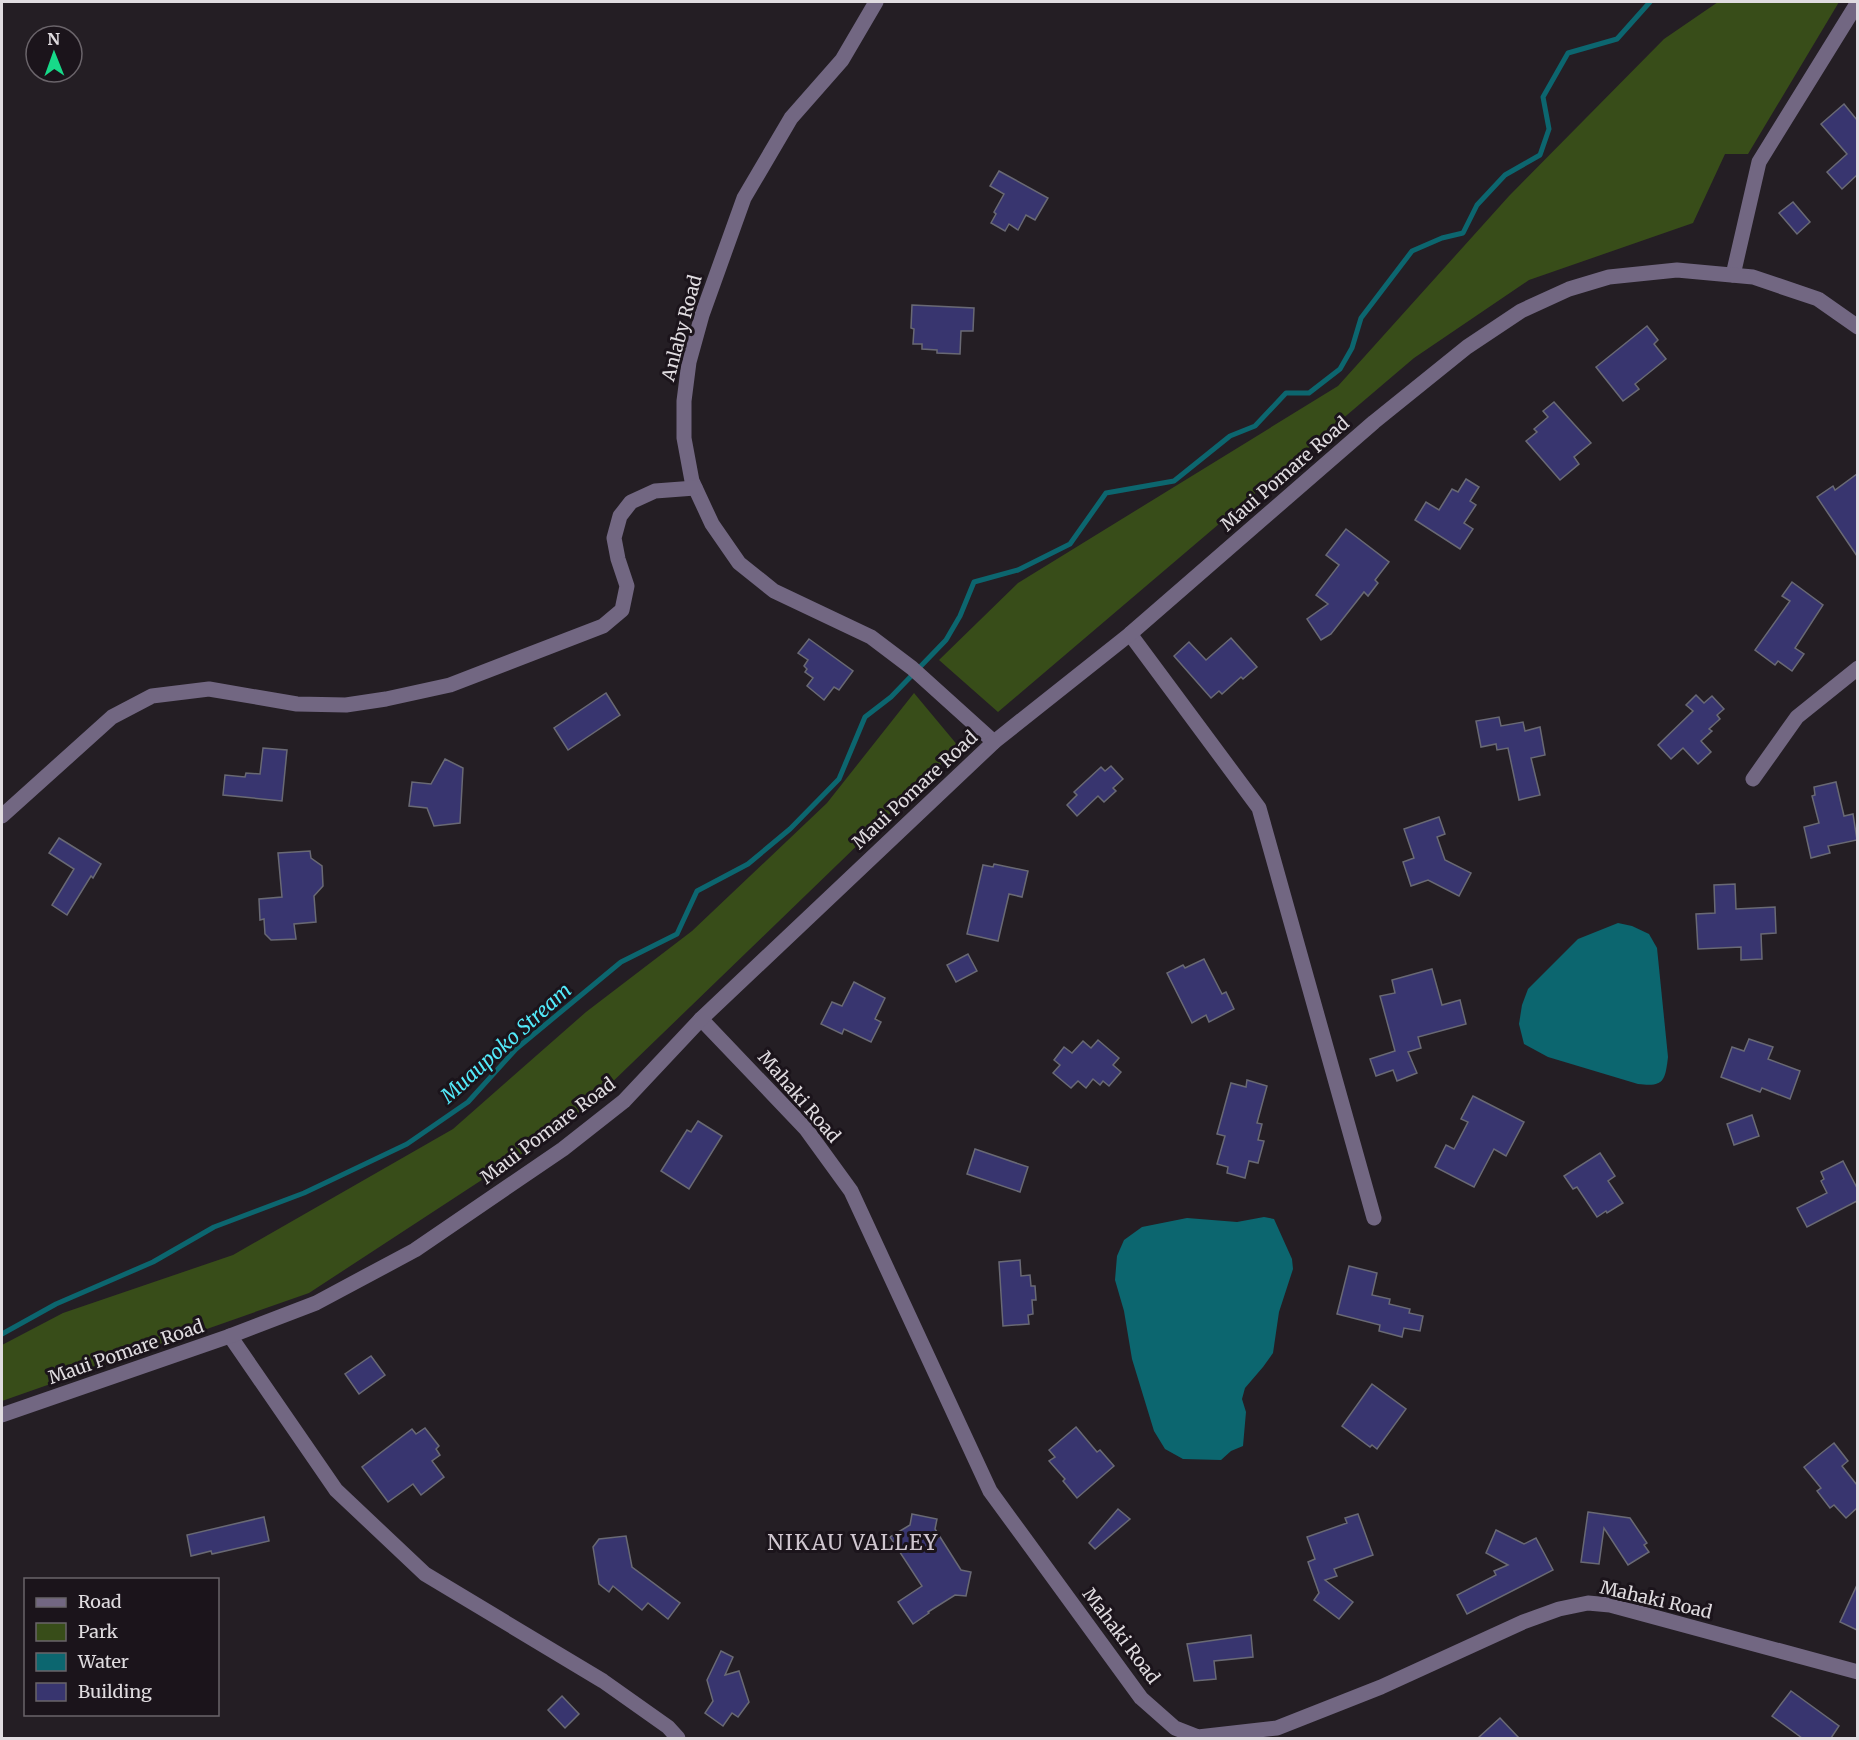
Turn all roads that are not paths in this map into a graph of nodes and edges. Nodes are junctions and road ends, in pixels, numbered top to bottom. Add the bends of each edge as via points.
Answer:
1 (876, 2) edge
2 (1857, 2) edge
3 (1733, 275) junction
4 (1857, 327) edge
5 (696, 488) junction
6 (1130, 634) junction
7 (1857, 668) edge
8 (994, 742) junction
9 (1753, 779) dead end
10 (2, 816) edge
11 (701, 1019) junction
12 (1374, 1218) dead end
13 (230, 1336) junction
14 (2, 1415) edge
15 (1857, 1672) edge
16 (678, 1738) edge

1 - 5 street, Anlaby Road via 842,60 791,118 744,198 689,362 684,438
2 - 3 street via 1759,162
3 - 4 street, Maui Pomare Road via 1753,277 1818,299
3 - 6 street, Maui Pomare Road via 1677,270 1609,277 1569,289 1521,311 1467,347 1374,422
5 - 8 street, Anlaby Road via 712,525 739,563 774,591 871,637 912,668
5 - 10 street via 649,494 631,502 620,516 614,538 627,586 622,610 603,626 450,685 387,699 346,705 297,704 209,688 153,696 112,717
6 - 8 street, Maui Pomare Road
6 - 12 street via 1259,808
7 - 9 street via 1797,717
8 - 11 street, Maui Pomare Road
11 - 13 street, Maui Pomare Road via 624,1101 563,1149 415,1250 316,1302
11 - 15 street, Mahaki Road via 806,1130 851,1191 990,1491 1141,1698 1176,1728 1198,1737 1277,1728 1381,1688 1523,1622 1588,1603 1610,1605
13 - 14 street, Maui Pomare Road
13 - 16 street via 336,1490 425,1574 603,1681

